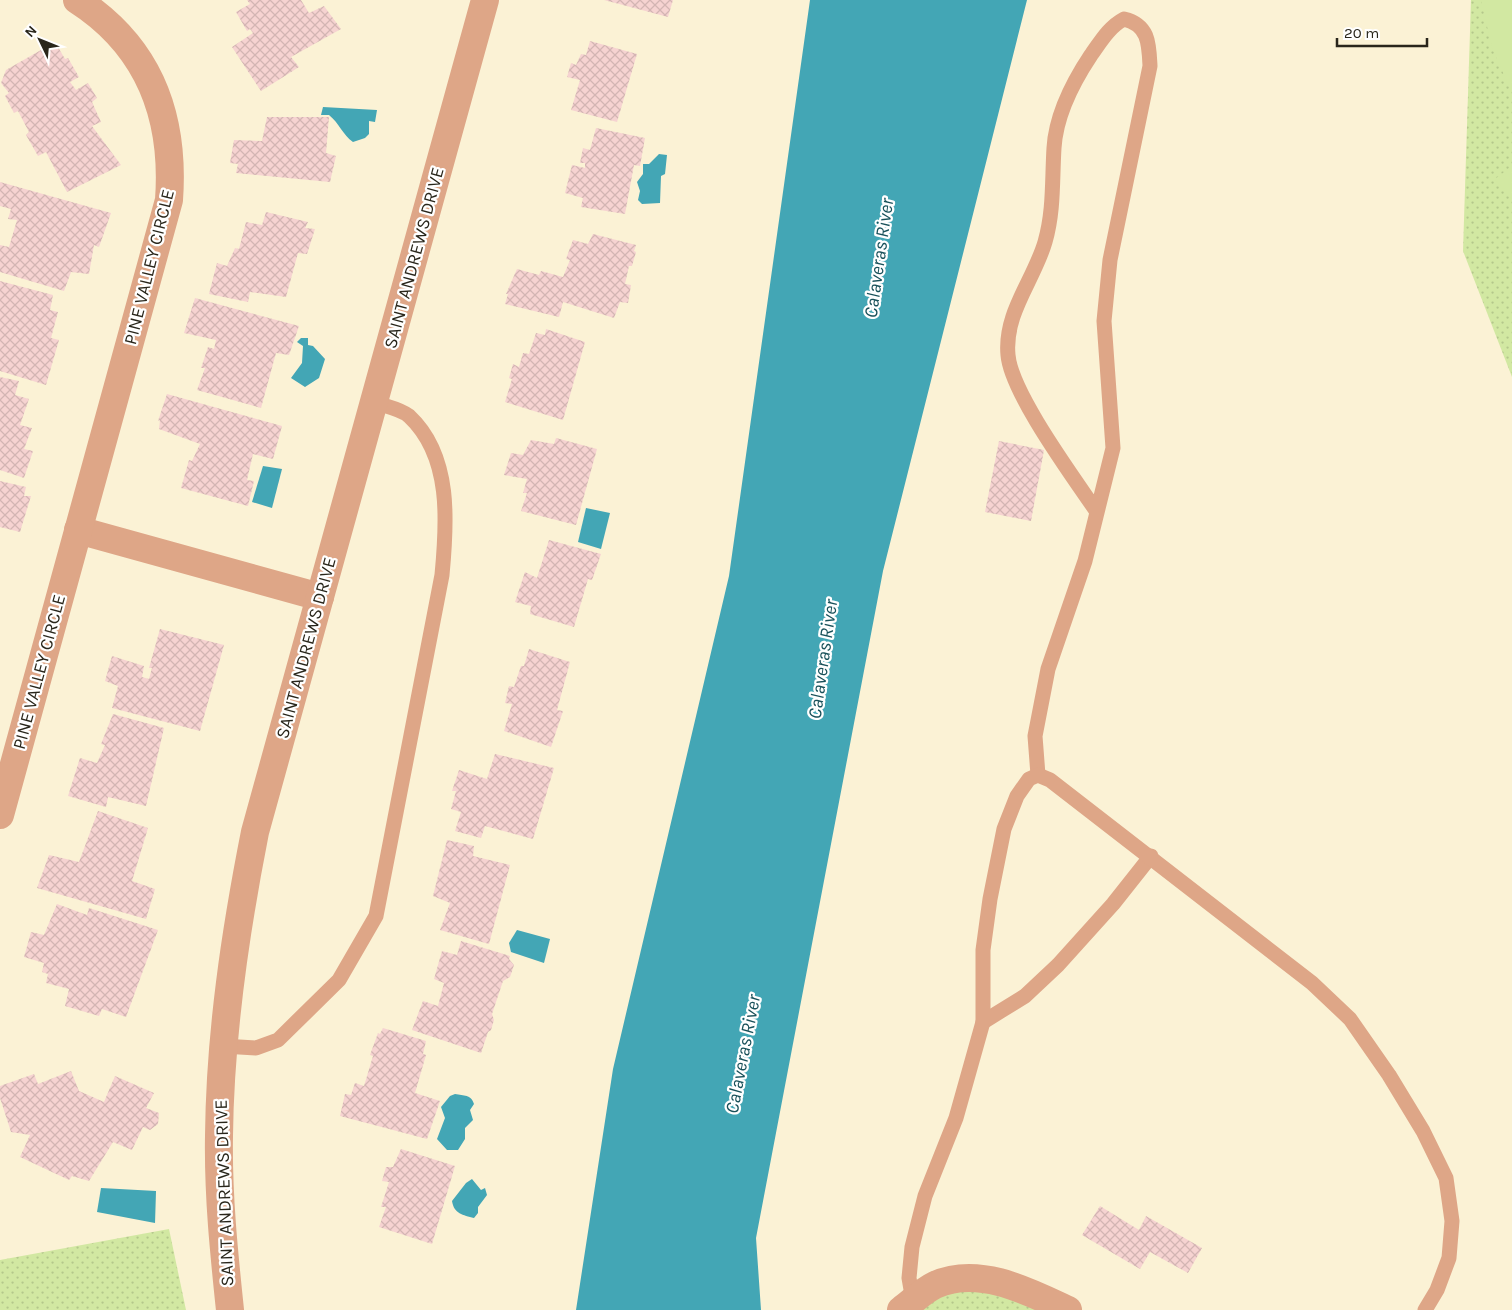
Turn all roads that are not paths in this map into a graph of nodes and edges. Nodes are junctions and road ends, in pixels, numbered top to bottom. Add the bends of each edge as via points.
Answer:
1 (77, 0) edge
2 (485, 0) edge
3 (374, 402) junction
4 (1097, 512) junction
5 (78, 530) junction
6 (320, 597) junction
7 (1038, 775) junction
8 (0, 814) edge
9 (1151, 856) junction
10 (983, 1022) junction
11 (223, 1046) junction
12 (907, 1306) edge
13 (230, 1310) edge
14 (1068, 1310) edge
15 (1425, 1310) edge

1 - 5 street, PINE VALLEY CIRCLE via 109,24 133,51 150,78 168,134 171,168 169,200
2 - 3 street, SAINT ANDREWS DRIVE
3 - 6 street, SAINT ANDREWS DRIVE
3 - 11 lane via 408,414 424,434 439,467 447,520 442,576 376,916 339,980 278,1040 256,1048
4 - 4 lane via 1113,448 1104,322 1110,260 1150,66 1149,41 1141,28 1124,19 1106,33 1063,105 1054,146 1052,216 1045,244 1008,332 1008,357 1017,382 1035,418
4 - 7 lane via 1085,561 1048,669 1035,736
5 - 6 street
5 - 8 street, PINE VALLEY CIRCLE
6 - 11 street, SAINT ANDREWS DRIVE via 255,832 237,924
7 - 9 lane via 1050,780
7 - 10 lane via 1029,779 1017,796 1004,829 983,950
9 - 10 lane via 1113,904 1058,964 1025,996
9 - 15 lane via 1312,983 1350,1019 1423,1131 1446,1178 1452,1221 1449,1258 1437,1290
10 - 12 lane via 956,1118 925,1196 912,1247
11 - 13 street, SAINT ANDREWS DRIVE via 219,1147 222,1242
12 - 14 street via 936,1285 964,1278 998,1281

